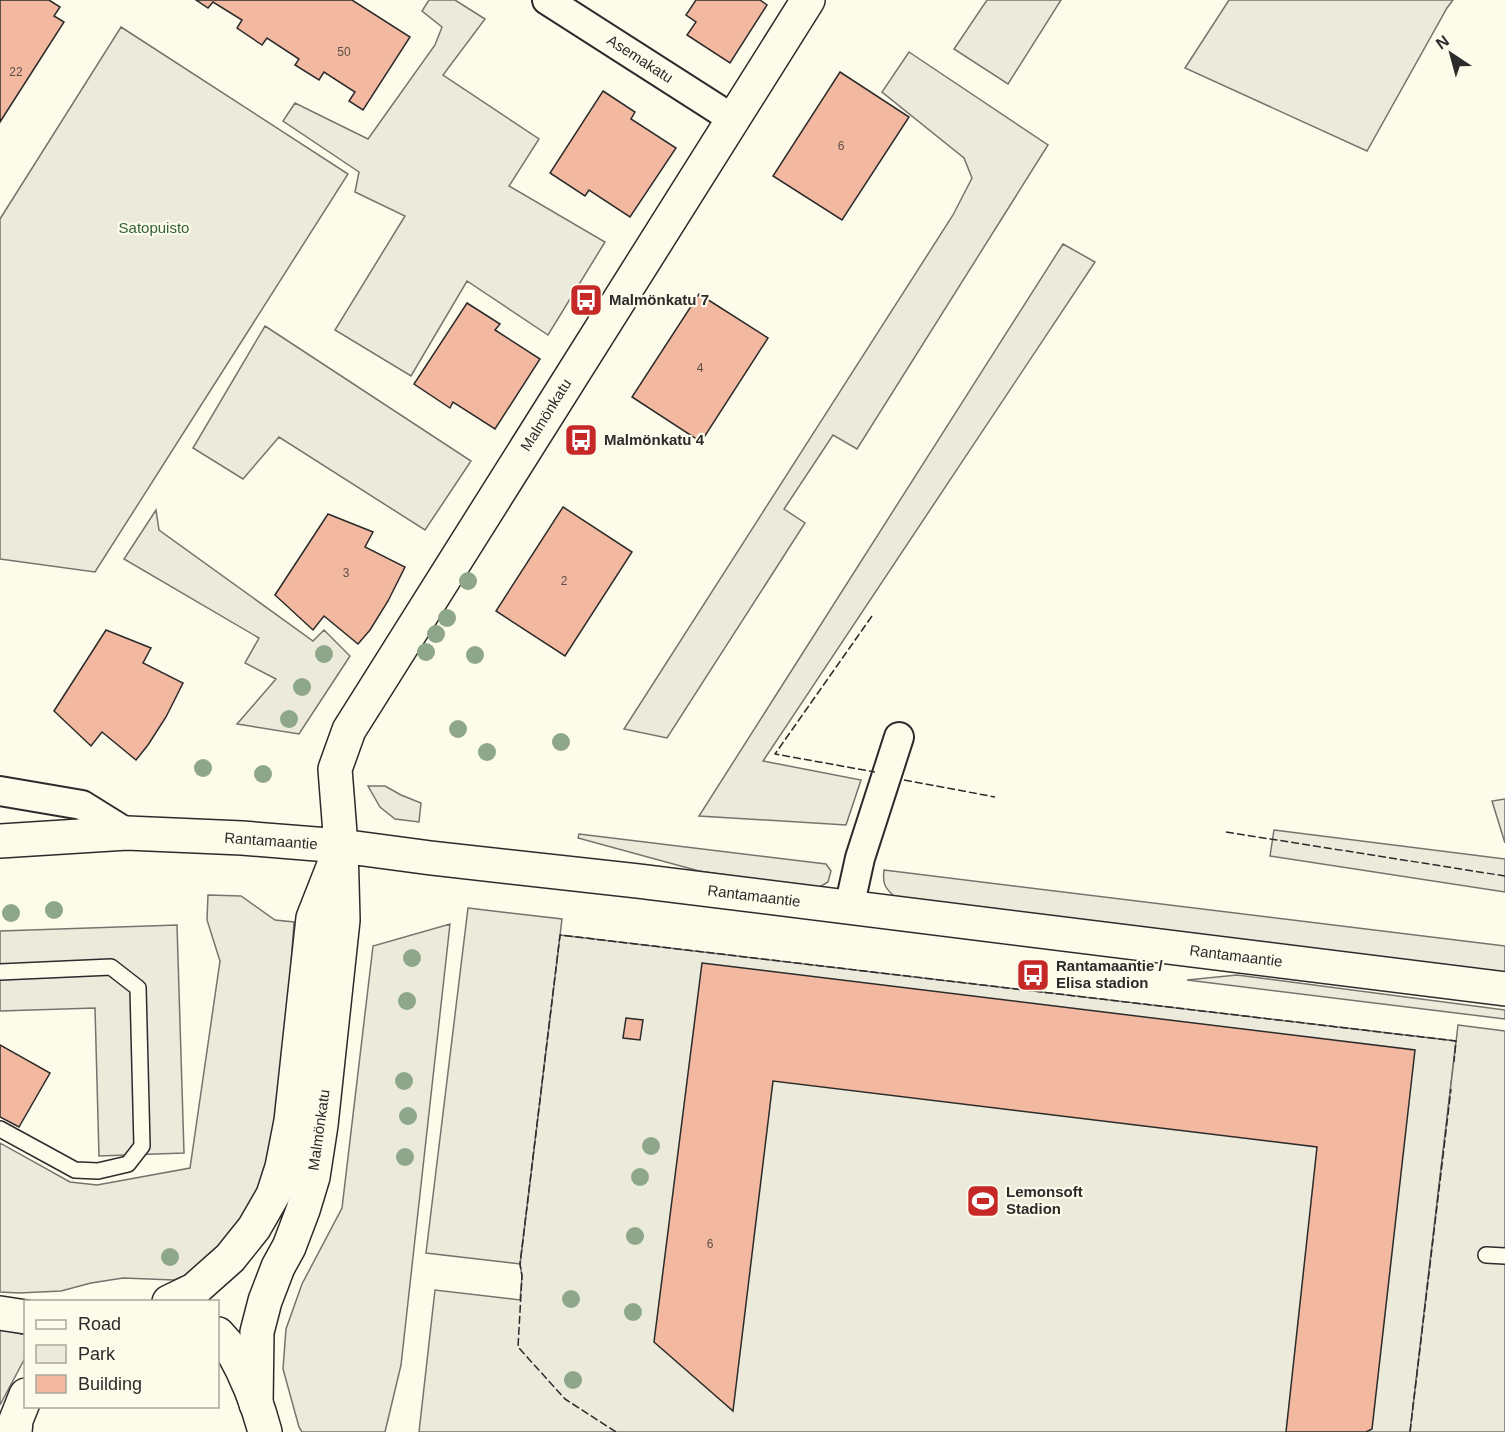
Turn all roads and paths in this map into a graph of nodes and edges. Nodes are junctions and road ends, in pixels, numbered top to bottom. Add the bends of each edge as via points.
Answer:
1 (548, 0) edge
2 (808, 0) edge
3 (733, 119) junction
4 (899, 737) dead end
5 (0, 791) edge
6 (127, 833) junction
7 (0, 841) edge
8 (341, 846) junction
9 (849, 908) junction
10 (0, 972) edge
11 (1505, 989) edge
12 (0, 1129) edge
13 (1486, 1255) dead end
14 (1505, 1256) edge
15 (173, 1300) edge
16 (0, 1313) edge
17 (24, 1317) edge
18 (219, 1335) edge
19 (24, 1400) edge
20 (260, 1418) edge
21 (15, 1432) edge

1 - 3 street, Asemakatu
2 - 3 main road, Malmönkatu
3 - 8 main road, Malmönkatu via 348,730 335,769
4 - 9 street via 860,858
5 - 6 street via 82,805
6 - 7 main road, Rantamaantie
6 - 8 main road, Rantamaantie
8 - 9 main road, Rantamaantie
8 - 15 main road, Malmönkatu via 313,918 291,1121 273,1195 230,1258 194,1290
8 - 20 main road, Malmönkatu via 343,920 321,1125 303,1210 268,1292 257,1332
9 - 11 main road, Rantamaantie
10 - 12 lane via 111,967 138,988 142,1146 128,1164 98,1171 75,1170
13 - 14 lane
16 - 17 main road
18 - 20 main road via 232,1351
19 - 21 main road

